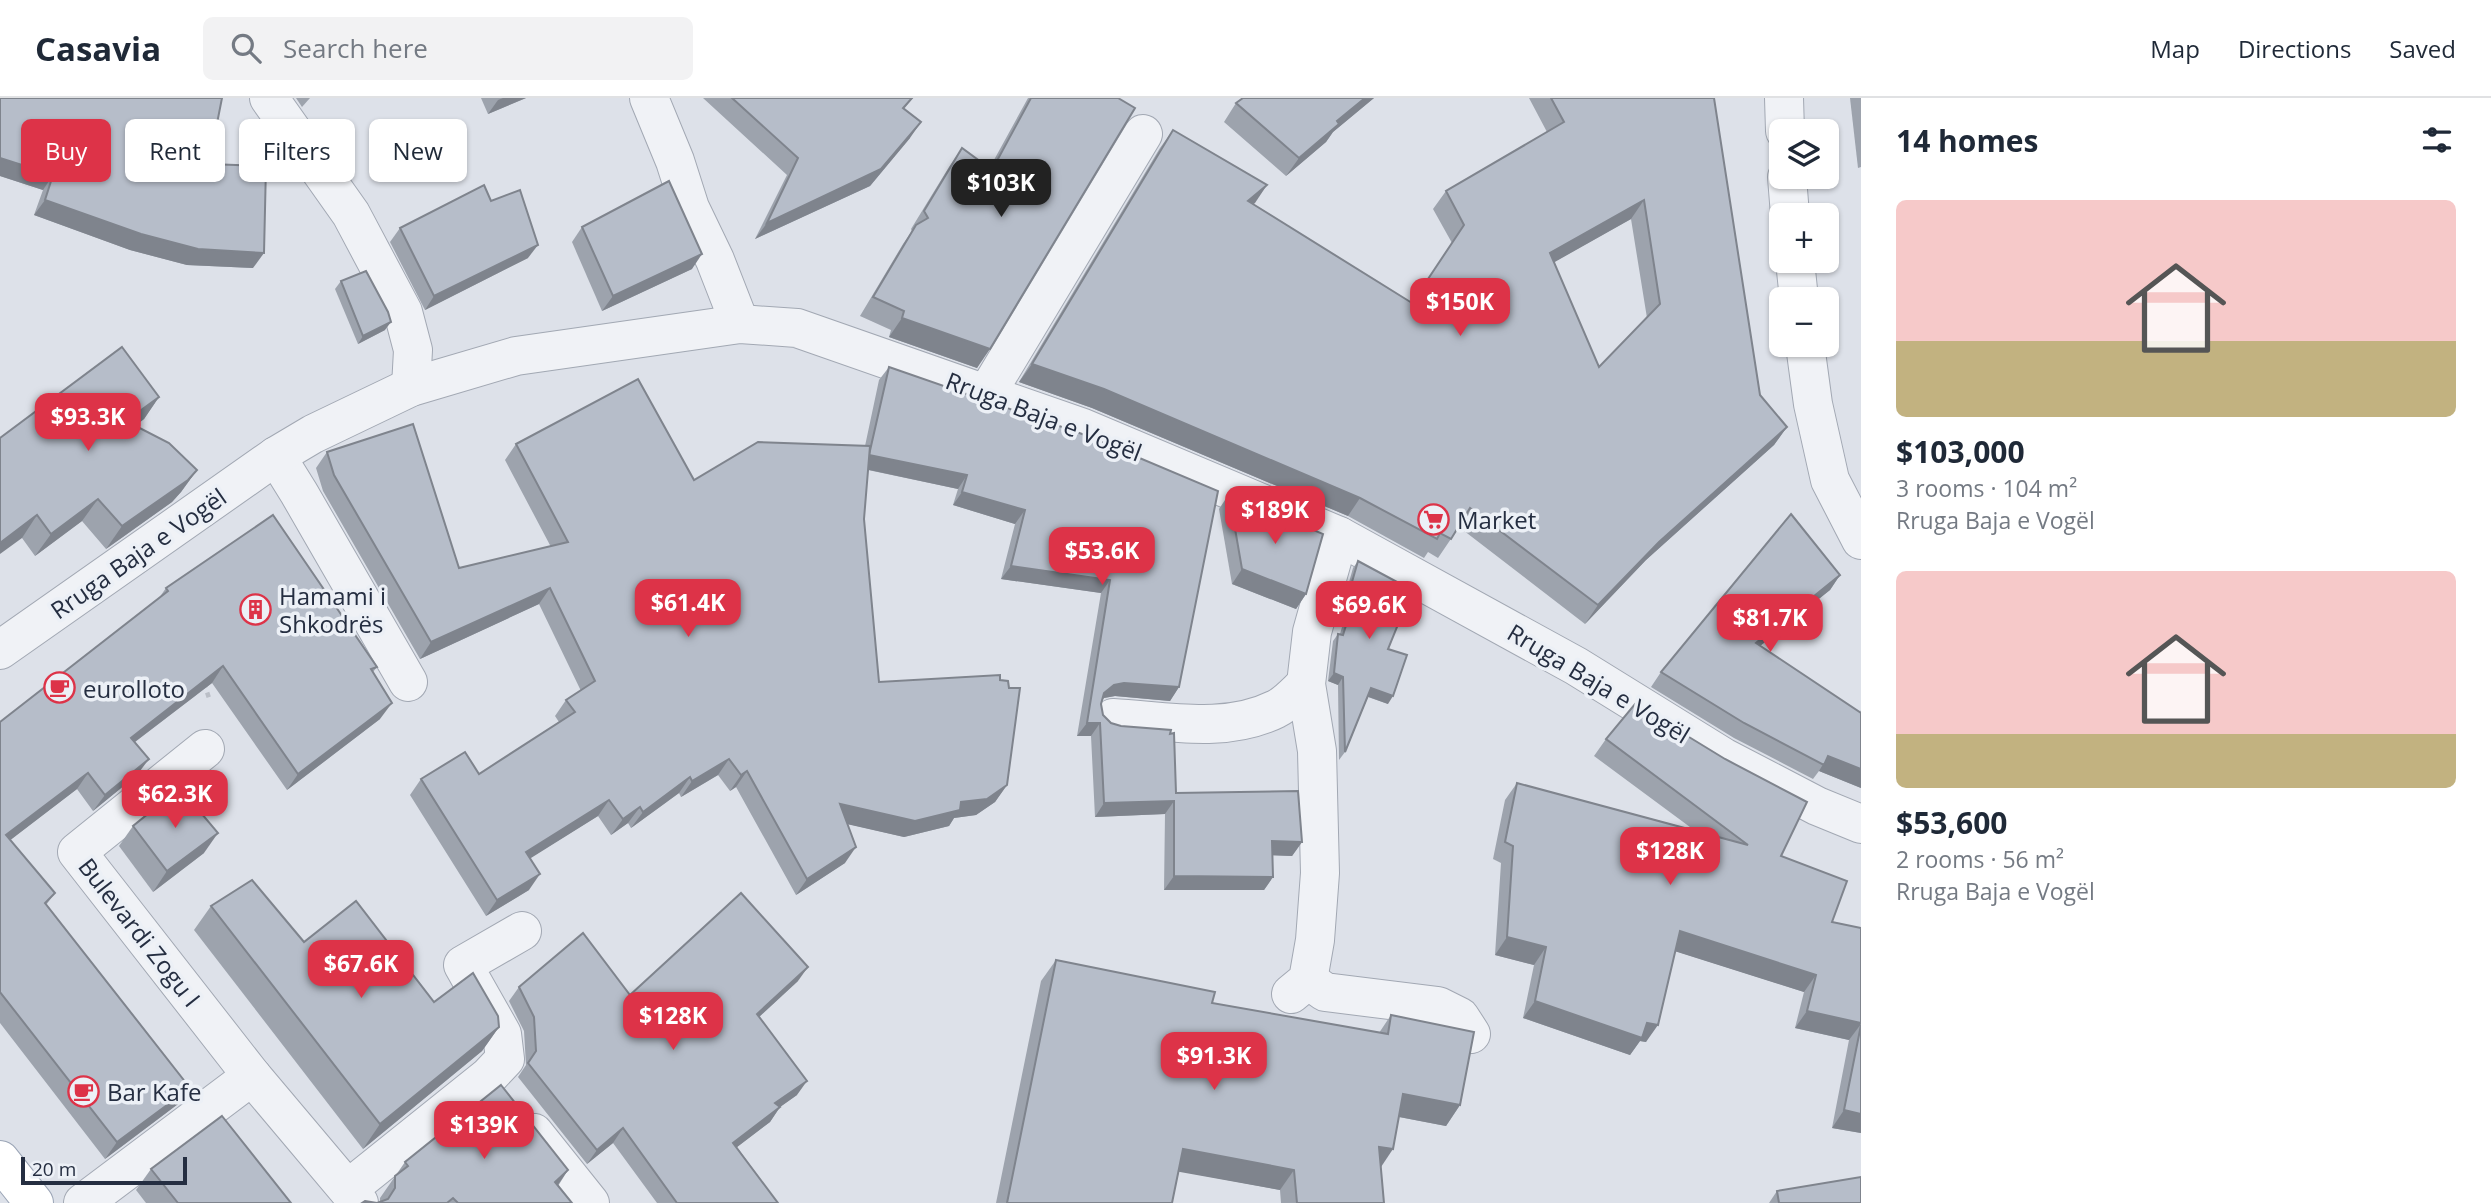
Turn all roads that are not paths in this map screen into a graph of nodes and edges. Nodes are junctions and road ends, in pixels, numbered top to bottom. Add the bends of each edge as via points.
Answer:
1 (270, 98) edge
2 (649, 98) edge
3 (1784, 98) edge
4 (1785, 119) edge
5 (1143, 134) dead end
6 (740, 324) junction
7 (1807, 357) edge
8 (411, 387) junction
9 (986, 393) junction
10 (276, 456) junction
11 (1339, 536) junction
12 (1861, 540) edge
13 (0, 650) edge
14 (408, 682) dead end
15 (1306, 684) junction
16 (1113, 718) dead end
17 (205, 749) road end
18 (1861, 824) edge
19 (522, 931) dead end
20 (1471, 1034) edge
21 (252, 1076) junction
22 (489, 1076) junction
23 (353, 1196) edge
24 (83, 1203) edge
25 (590, 1203) edge

1 - 8 street via 351,214 403,312 413,350
2 - 6 street
3 - 4 street
5 - 9 street
6 - 8 street, Rruga Baja e Vogël via 516,356
6 - 9 street, Rruga Baja e Vogël via 797,328
7 - 12 street via 1830,480
8 - 10 street, Rruga Baja e Vogël
9 - 11 street, Rruga Baja e Vogël via 1083,428
10 - 13 street, Rruga Baja e Vogël
10 - 14 street
11 - 15 street via 1312,632
11 - 18 street, Rruga Baja e Vogël via 1576,666 1723,757
15 - 16 street via 1279,708 1246,720 1192,724
15 - 20 street via 1317,751 1320,873 1315,940 1299,987 1438,1006 1460,1017
17 - 21 street, Bulevardi Zogu I via 77,852
19 - 22 street via 463,965 502,1034 505,1059
21 - 23 street, Bulevardi Zogu I
21 - 24 street
22 - 23 street, Bulevardi Zogu I
22 - 25 street

